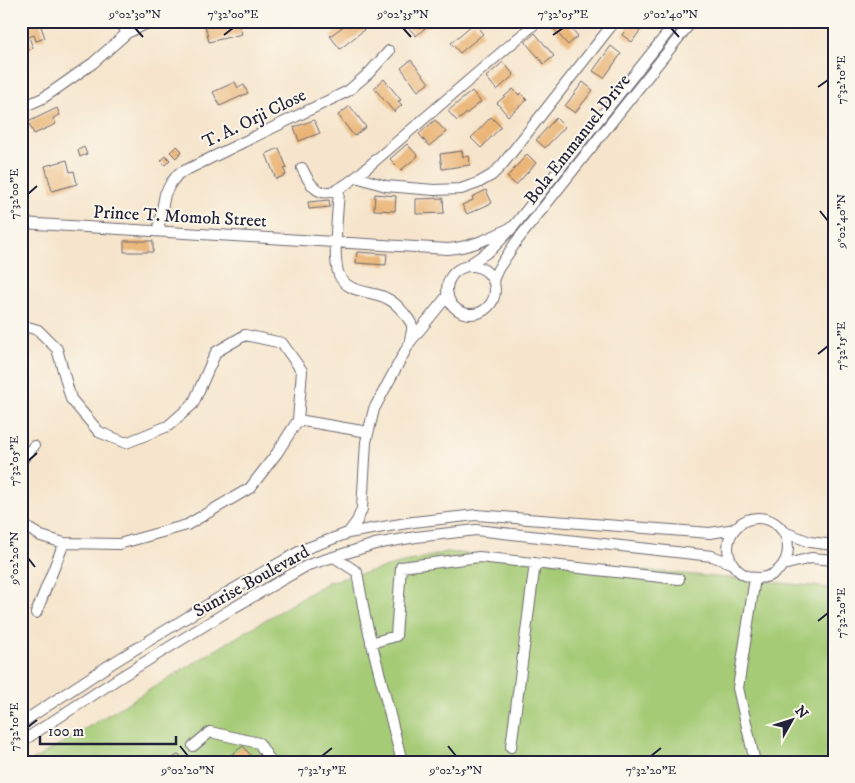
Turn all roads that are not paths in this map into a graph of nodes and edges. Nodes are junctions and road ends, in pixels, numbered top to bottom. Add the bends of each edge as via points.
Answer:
1 (120, 21) edge
2 (152, 21) edge
3 (538, 21) edge
4 (615, 21) edge
5 (692, 21) edge
6 (672, 23) edge
7 (127, 33) junction
8 (389, 50) dead end
9 (21, 108) edge
10 (302, 168) dead end
11 (356, 177) junction
12 (339, 190) junction
13 (21, 223) edge
14 (514, 226) junction
15 (158, 231) junction
16 (336, 241) junction
17 (468, 266) junction
18 (493, 280) junction
19 (448, 295) junction
20 (21, 325) edge
21 (410, 342) junction
22 (298, 420) junction
23 (368, 432) junction
24 (34, 446) dead end
25 (21, 461) edge
26 (21, 524) edge
27 (735, 529) junction
28 (784, 532) junction
29 (348, 533) junction
30 (64, 542) junction
31 (834, 545) edge
32 (334, 556) junction
33 (834, 560) edge
34 (535, 564) junction
35 (732, 564) junction
36 (783, 565) junction
37 (755, 578) junction
38 (679, 579) dead end
39 (36, 613) dead end
40 (372, 643) junction
41 (21, 723) edge
42 (21, 742) edge
43 (193, 746) dead end
44 (511, 747) dead end
45 (271, 762) edge
46 (402, 762) edge
47 (755, 762) edge

1 - 7 street
2 - 7 street
3 - 11 street
4 - 11 street via 502,165 478,183 461,189 434,190 386,186
5 - 18 street, Bola Emmanuel Drive via 516,242
6 - 14 street, Bola Emmanuel Drive
7 - 9 street via 93,63 42,98
8 - 15 street, T. A. Orji Close via 348,91 178,174 165,194
10 - 12 street via 320,191
11 - 12 street
12 - 16 street
13 - 15 street, Prince T. Momoh Street
14 - 16 street, Prince T. Momoh Street via 461,248
14 - 17 street, Bola Emmanuel Drive via 492,249
15 - 16 street, Prince T. Momoh Street
16 - 21 street via 338,272 343,280 357,290 386,298 397,306 412,325
17 - 18 street via 482,269
17 - 19 street via 454,273
18 - 19 street via 495,288 491,304 478,313 462,312
19 - 21 street
20 - 22 street via 38,330 57,349 71,398 99,432 126,443 168,426 193,404 216,352 245,335 282,343 302,371
21 - 23 street via 374,409
22 - 23 street
22 - 30 street via 250,488 187,524 119,544
23 - 29 street via 362,509
24 - 25 street
26 - 30 street via 41,536
27 - 28 street via 742,522 760,518 778,525
27 - 29 street, Sunrise Boulevard via 710,532 476,515
27 - 35 street via 728,546
28 - 31 street via 810,542
28 - 36 street via 788,549
29 - 41 street, Sunrise Boulevard via 302,550 225,594
30 - 39 street
32 - 35 street, Sunrise Boulevard via 375,544 476,530 712,556
32 - 40 street via 357,572
32 - 42 street, Sunrise Boulevard via 308,565 233,608
33 - 36 street via 811,558
34 - 38 street
34 - 40 street via 479,558 400,567 396,636
34 - 44 street
35 - 37 street
36 - 37 street via 770,575
37 - 47 street via 738,688
40 - 46 street
43 - 45 street via 210,732 259,743

